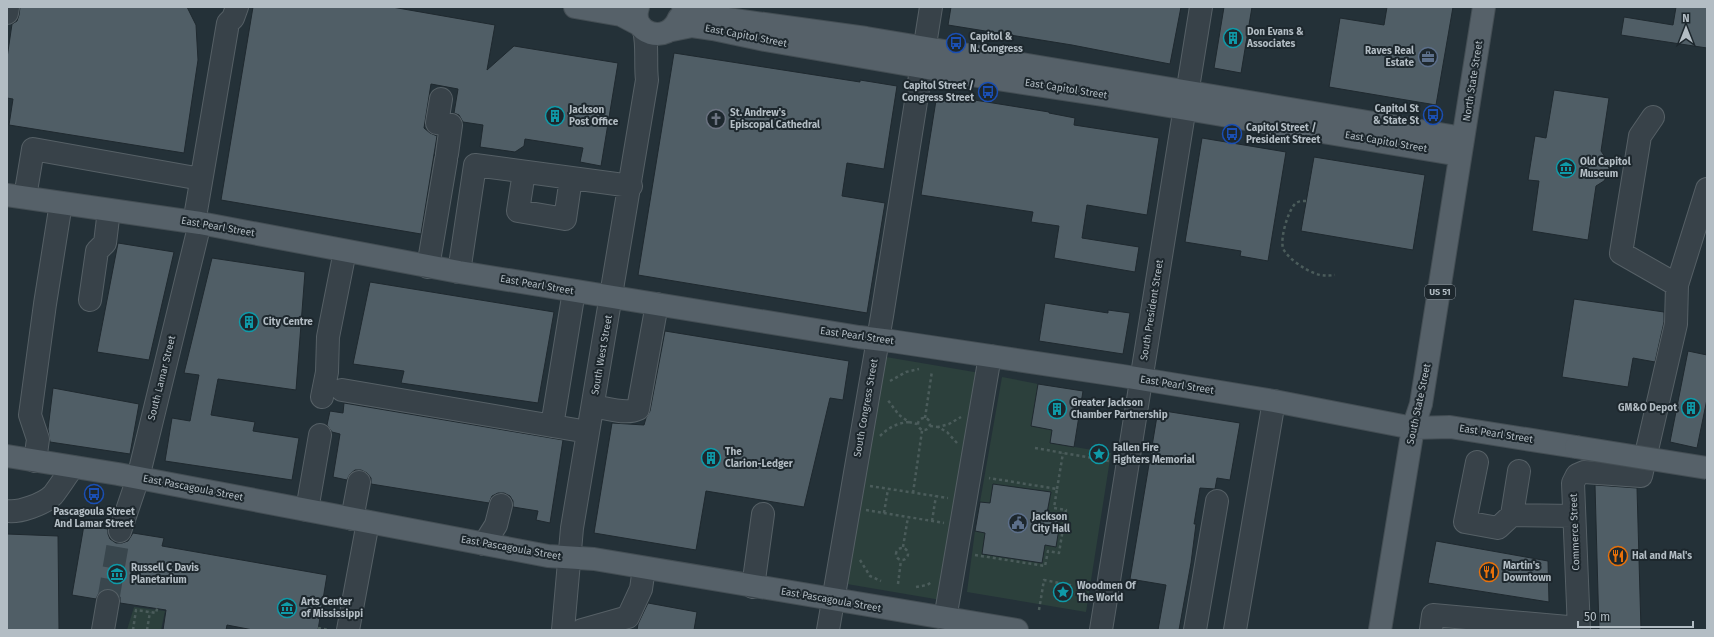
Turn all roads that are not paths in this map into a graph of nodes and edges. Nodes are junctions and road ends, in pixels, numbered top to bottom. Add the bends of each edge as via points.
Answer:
1 (8, 7) edge
2 (575, 7) edge
3 (678, 7) edge
4 (683, 7) edge
5 (931, 7) edge
6 (1201, 7) edge
7 (1484, 7) edge
8 (230, 12) edge
9 (7, 13) edge
10 (641, 21) edge
11 (669, 31) junction
12 (922, 58) junction
13 (647, 80) junction
14 (441, 99) dead end
15 (1187, 101) junction
16 (1652, 117) dead end
17 (1462, 146) junction
18 (524, 172) junction
19 (571, 178) junction
20 (201, 179) junction
21 (631, 186) junction
22 (1707, 189) edge
23 (16, 196) edge
24 (61, 203) junction
25 (109, 210) junction
26 (197, 223) junction
27 (345, 251) junction
28 (428, 267) junction
29 (459, 272) junction
30 (1677, 285) junction
31 (574, 291) junction
32 (612, 297) junction
33 (90, 300) dead end
34 (657, 304) junction
35 (878, 339) junction
36 (990, 356) junction
37 (1141, 379) junction
38 (342, 390) dead end
39 (322, 397) dead end
40 (1274, 401) junction
41 (593, 406) junction
42 (552, 426) junction
43 (1412, 428) junction
44 (588, 432) junction
45 (320, 434) dead end
46 (7, 456) edge
47 (35, 461) junction
48 (1477, 462) dead end
49 (73, 467) junction
50 (1707, 468) edge
51 (1519, 471) dead end
52 (138, 478) junction
53 (359, 482) dead end
54 (1217, 501) dead end
55 (502, 505) dead end
56 (307, 510) junction
57 (7, 511) edge
58 (763, 514) dead end
59 (1512, 515) junction
60 (1574, 516) junction
61 (360, 520) junction
62 (120, 531) tunnel mouth
63 (484, 544) junction
64 (570, 558) junction
65 (644, 568) junction
66 (753, 587) junction
67 (833, 600) junction
68 (108, 601) tunnel mouth
69 (945, 619) junction
70 (1579, 629) edge
71 (103, 630) edge
72 (348, 630) edge
73 (563, 630) edge
74 (582, 630) edge
75 (828, 630) edge
76 (1017, 630) edge
77 (1101, 630) edge
78 (1196, 630) edge
79 (1235, 630) edge
80 (1380, 630) edge
81 (1431, 630) edge

1 - 9 street
2 - 10 main road
3 - 11 main road via 679,18
4 - 12 main road, East Capitol Street via 713,17
5 - 12 street, South Congress Street
6 - 15 street, South President Street
7 - 17 main road, North State Street / US 51
8 - 20 street, South Lamar Street
10 - 11 main road, East Capitol Street via 651,33 658,35
10 - 13 street, South West Street
11 - 12 main road, East Capitol Street via 692,26 764,40
11 - 13 street, South West Street
12 - 15 main road, East Capitol Street
12 - 35 street, South Congress Street
13 - 21 street, South West Street
14 - 28 street via 438,123 451,125
15 - 17 main road, East Capitol Street
15 - 37 street, South President Street
16 - 30 street via 1640,136 1621,253
17 - 43 main road, South State Street / US 51 via 1421,404
18 - 19 street
18 - 19 street via 518,212 565,219
18 - 29 street via 475,165
19 - 21 street
20 - 23 street via 33,149
20 - 26 street, South Lamar Street
21 - 32 street, South West Street
22 - 30 street
23 - 24 main road, East Pearl Street
24 - 25 main road, East Pearl Street
24 - 47 street via 30,415 38,439
25 - 26 main road, East Pearl Street
25 - 33 street via 105,243 97,251
26 - 27 main road, East Pearl Street
26 - 52 street, South Lamar Street
27 - 28 main road, East Pearl Street
27 - 39 street via 328,337 327,372
28 - 29 main road, East Pearl Street
29 - 31 main road, East Pearl Street
30 - 60 street, Commerce Street via 1676,324 1641,476 1594,472 1577,475 1573,483
31 - 32 main road, East Pearl Street
31 - 42 street
32 - 34 main road, East Pearl Street
32 - 41 street, South West Street
34 - 35 main road, East Pearl Street
34 - 41 street via 638,409 627,411
35 - 36 main road, East Pearl Street
35 - 67 street, South Congress Street
36 - 37 main road, East Pearl Street
36 - 69 street
37 - 40 main road, East Pearl Street
37 - 77 street, South President Street
38 - 42 street
40 - 43 main road, East Pearl Street
40 - 79 street
41 - 44 street, South West Street
42 - 44 street
43 - 50 main road, East Pearl Street, bridge via 1450,427
43 - 80 main road, South State Street / US 51
44 - 64 street, South West Street via 572,528
45 - 56 street
46 - 47 main road, East Pascagoula Street
47 - 49 main road, East Pascagoula Street
48 - 59 street via 1465,522 1498,528
49 - 52 main road, East Pascagoula Street
49 - 57 street via 52,496 34,506
51 - 59 street
52 - 56 main road, East Pascagoula Street
52 - 62 street, South Lamar Street
53 - 61 street
54 - 78 street
55 - 63 street via 496,525
56 - 61 main road, East Pascagoula Street
58 - 66 street
59 - 60 street
60 - 70 street, Commerce Street
61 - 63 main road, East Pascagoula Street
61 - 72 street
63 - 64 main road, East Pascagoula Street
64 - 65 main road, East Pascagoula Street
64 - 73 street, South West Street
65 - 66 main road, East Pascagoula Street
65 - 74 street via 641,589 628,617
66 - 67 main road, East Pascagoula Street
67 - 69 main road, East Pascagoula Street
67 - 75 street, South Congress Street
68 - 71 street
69 - 76 main road, East Pascagoula Street
70 - 81 street via 1433,615

